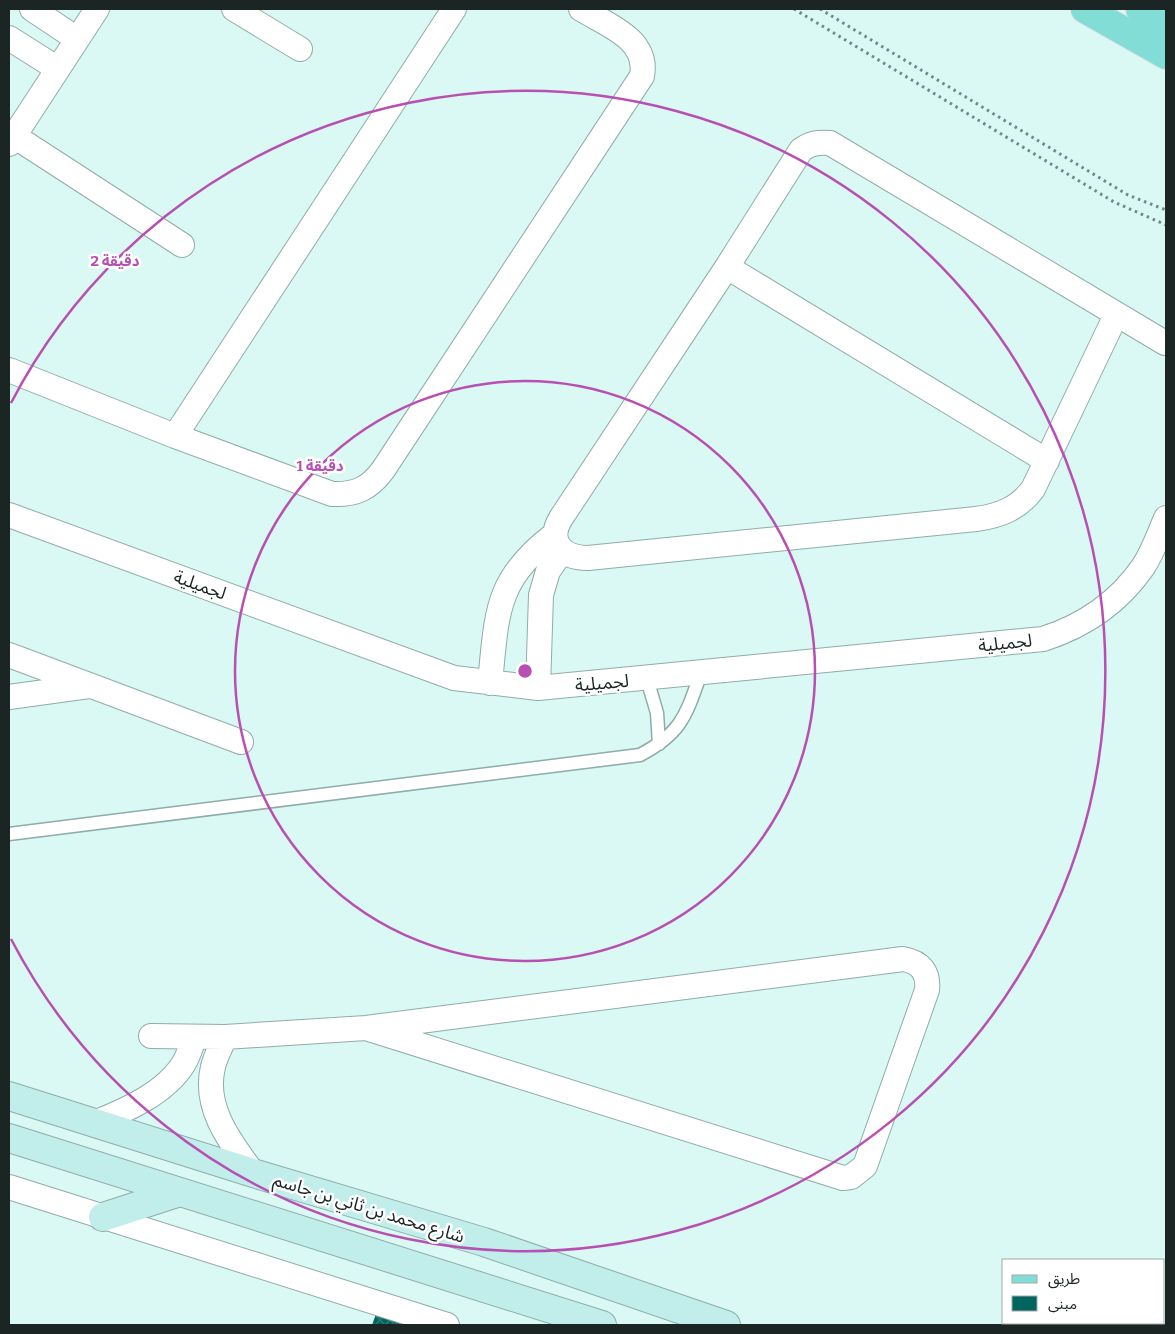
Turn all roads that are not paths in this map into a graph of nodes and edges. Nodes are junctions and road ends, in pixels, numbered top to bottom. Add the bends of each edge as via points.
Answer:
1 (32, 9) edge
2 (97, 9) edge
3 (234, 9) edge
4 (454, 9) edge
5 (581, 9) edge
6 (1085, 9) edge
7 (1140, 9) edge
8 (1166, 24) edge
9 (9, 38) edge
10 (77, 39) junction
11 (1155, 48) edge
12 (300, 49) dead end
13 (1166, 67) edge
14 (58, 69) junction
15 (11, 140) edge
16 (182, 245) dead end
17 (727, 267) junction
18 (1116, 315) junction
19 (1165, 343) dead end
20 (9, 370) edge
21 (175, 436) junction
22 (1047, 461) junction
23 (9, 515) edge
24 (1166, 518) edge
25 (558, 542) junction
26 (9, 655) edge
27 (701, 673) junction
28 (646, 679) junction
29 (490, 683) junction
30 (91, 686) junction
31 (538, 688) junction
32 (9, 698) edge
33 (241, 742) dead end
34 (660, 744) junction
35 (9, 834) edge
36 (366, 1028) junction
37 (151, 1036) dead end
38 (195, 1037) junction
39 (225, 1038) junction
40 (9, 1096) edge
41 (94, 1124) junction
42 (9, 1138) edge
43 (253, 1173) junction
44 (9, 1187) edge
45 (180, 1192) junction
46 (103, 1217) junction
47 (447, 1325) edge
48 (602, 1325) edge
49 (726, 1325) edge

1 - 10 street
2 - 10 street
3 - 12 street
4 - 21 street
5 - 21 street via 638,47 644,66 642,76 374,482 347,495 332,494
6 - 11 main road
7 - 8 main road
9 - 14 street
10 - 14 street
11 - 13 street
14 - 15 street
15 - 16 street
17 - 18 street via 801,150 810,144 825,142
17 - 22 street
17 - 25 street via 561,518
18 - 19 street
18 - 22 street
20 - 21 street
22 - 25 street via 1025,499 989,517 588,558 569,556
23 - 29 street, لجميلية via 454,678
24 - 27 street, لجميلية via 1144,565 1118,598 1066,632 1043,639
25 - 29 street via 529,555 503,593 496,623
25 - 31 street via 541,596
26 - 30 street
27 - 28 street, لجميلية
27 - 34 lane via 684,718
28 - 31 street, لجميلية
28 - 34 lane via 657,713
29 - 31 street, لجميلية
30 - 32 street
30 - 33 street
34 - 35 lane via 640,755
36 - 36 street via 903,959 920,965 928,981 865,1166 851,1177 843,1178
36 - 39 street
37 - 38 street
38 - 39 street
38 - 41 street via 184,1063 166,1083 128,1108
39 - 43 street via 213,1065 212,1101 226,1137
40 - 41 main road, شارع محمد بن ثاني بن جاسم
41 - 43 main road, شارع محمد بن ثاني بن جاسم
42 - 45 main road
43 - 49 main road, شارع محمد بن ثاني بن جاسم via 484,1242
44 - 46 street
45 - 46 main road
45 - 48 main road
46 - 47 street

